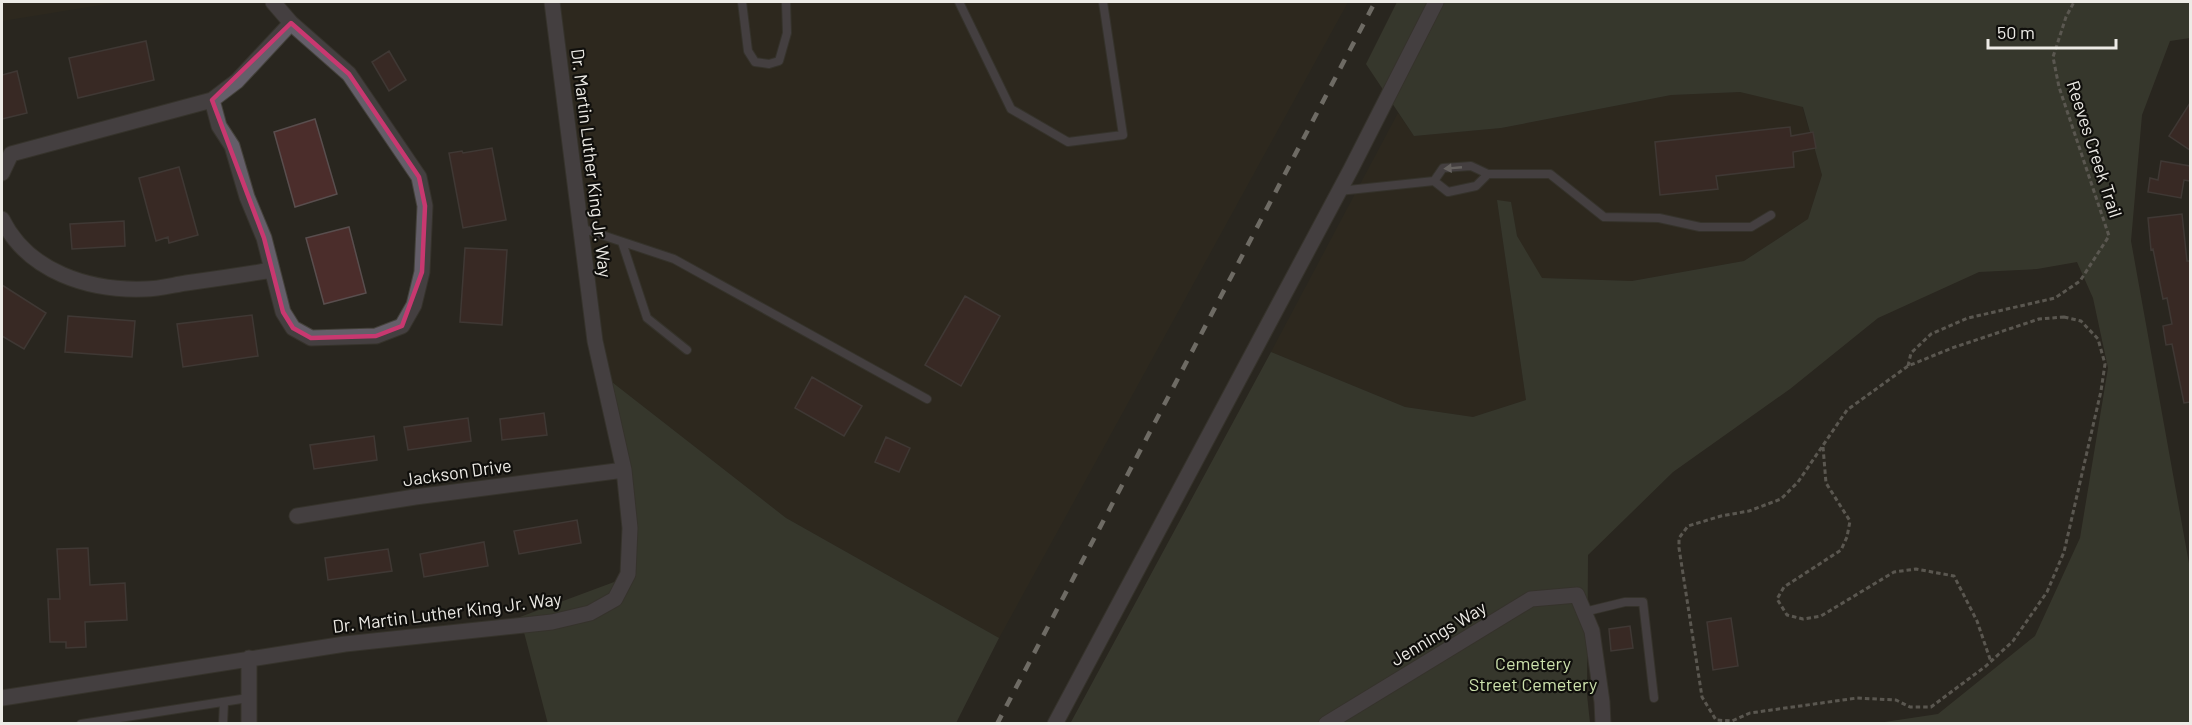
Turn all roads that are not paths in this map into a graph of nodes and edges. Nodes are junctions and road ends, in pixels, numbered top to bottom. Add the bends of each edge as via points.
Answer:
1 (273, 2) edge
2 (552, 2) edge
3 (741, 2) edge
4 (786, 2) edge
5 (959, 2) edge
6 (1103, 2) edge
7 (1436, 2) edge
8 (291, 23) junction
9 (212, 100) junction
10 (2, 173) edge
11 (1488, 174) junction
12 (1434, 181) junction
13 (1339, 191) junction
14 (1772, 214) dead end
15 (2, 219) edge
16 (581, 228) junction
17 (622, 242) junction
18 (272, 270) junction
19 (687, 350) dead end
20 (927, 399) dead end
21 (624, 470) junction
22 (297, 516) dead end
23 (1584, 612) junction
24 (249, 658) junction
25 (2, 698) edge
26 (248, 698) junction
27 (1654, 698) dead end
28 (224, 702) junction
29 (81, 723) edge
30 (223, 723) edge
31 (249, 723) edge
32 (1055, 723) edge
33 (1326, 723) edge
34 (1603, 723) edge

1 - 8 street
2 - 16 street, Dr. Martin Luther King Jr. Way
3 - 4 lane via 748,51 755,62 769,64 779,61 787,33
5 - 6 lane via 1011,109 1068,142 1123,135
7 - 13 street
8 - 9 street via 237,81
8 - 18 street via 349,74 419,177 425,206 422,272 414,305 402,326 376,336 311,338 293,328 283,312
9 - 10 street via 10,153
9 - 18 street via 219,126 232,146
11 -> 12 lane via 1471,166 1443,168
11 - 12 lane via 1476,186 1448,192
11 - 14 lane via 1550,174 1604,217 1659,218 1700,227 1751,227
12 - 13 lane
13 - 32 street
15 - 18 street via 9,235 48,268 69,279 101,286 146,290
16 - 17 lane
16 - 21 street, Dr. Martin Luther King Jr. Way via 595,341
17 - 19 lane via 647,318
17 - 20 lane via 674,259
21 - 22 street, Jackson Drive
21 - 24 street, Dr. Martin Luther King Jr. Way via 630,528 628,574 615,599 590,613 552,622
23 - 27 lane via 1625,602 1643,602
23 - 33 street, Jennings Way via 1577,595 1531,599
23 - 34 street via 1592,631
24 - 25 street, Dr. Martin Luther King Jr. Way
24 - 26 street
26 - 28 lane
26 - 31 street
28 - 29 lane
28 - 30 lane

